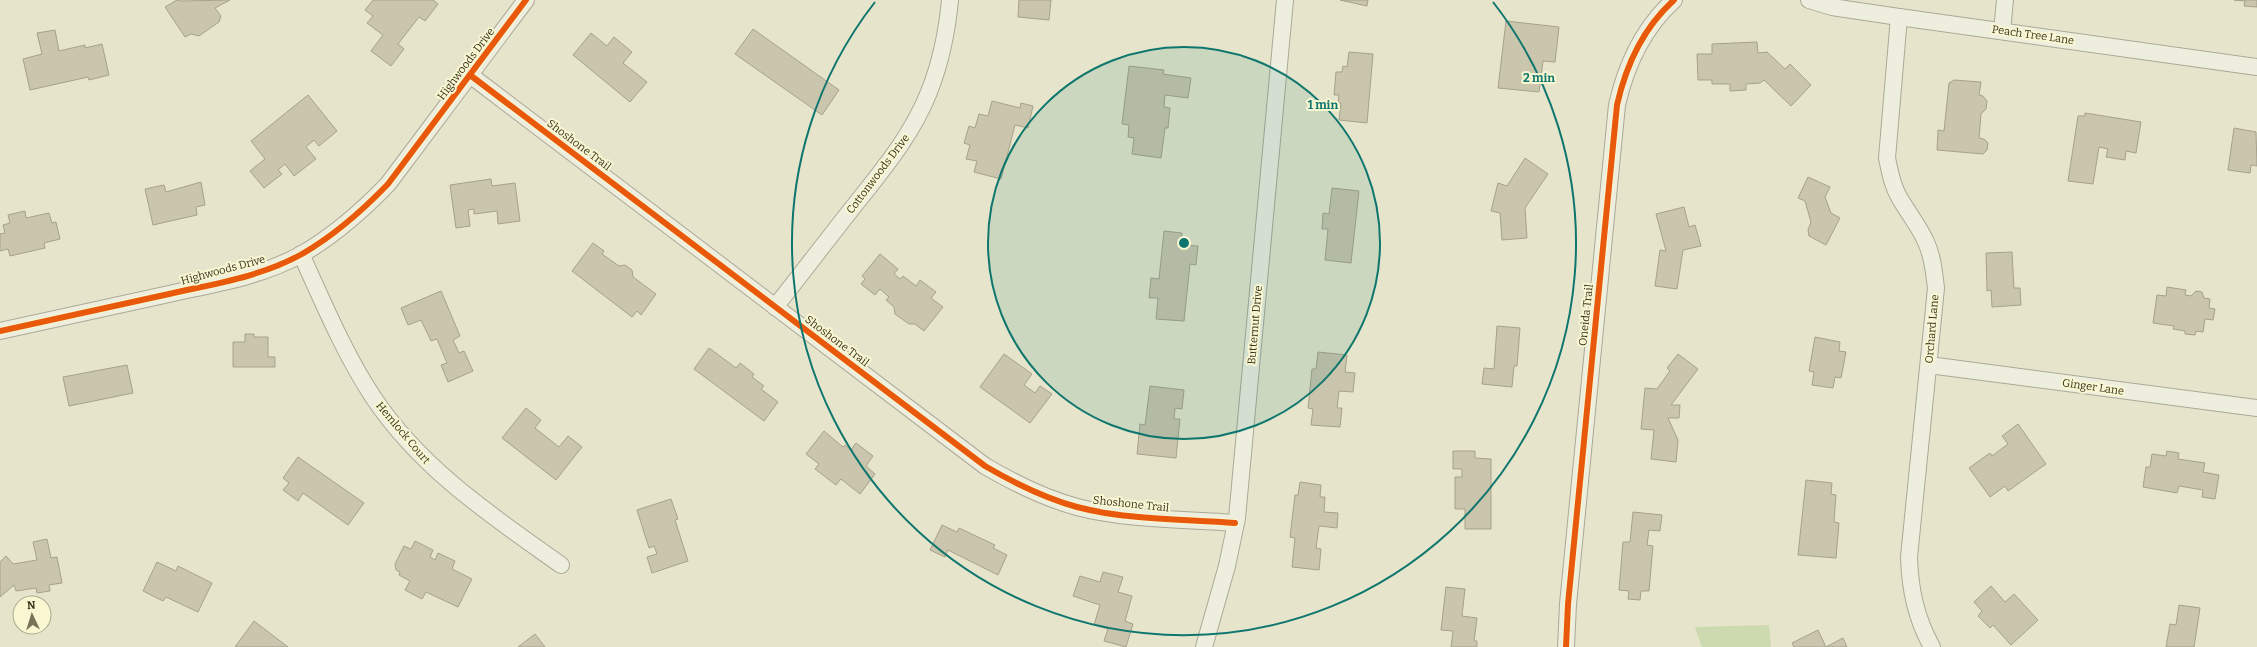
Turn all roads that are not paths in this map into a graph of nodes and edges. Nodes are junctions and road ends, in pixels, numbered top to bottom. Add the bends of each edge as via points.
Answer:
1 (526, 0) edge
2 (950, 0) edge
3 (1285, 0) edge
4 (1674, 0) edge
5 (1809, 0) edge
6 (2005, 0) edge
7 (1899, 17) junction
8 (2002, 31) junction
9 (2257, 67) edge
10 (470, 75) junction
11 (300, 254) junction
12 (776, 307) junction
13 (0, 331) edge
14 (1929, 365) junction
15 (2257, 408) edge
16 (1235, 523) junction
17 (561, 565) dead end
18 (1204, 647) edge
19 (1566, 647) edge
20 (1932, 647) edge

1 - 10 street, Highwoods Drive
2 - 12 street, Cottonwoods Drive via 941,59 916,120 898,150
3 - 16 street, Butternut Drive
4 - 19 street, Oneida Trail via 1647,31 1632,56 1617,105 1568,596
5 - 7 street, Peach Tree Lane via 1832,7
6 - 8 street
7 - 8 street, Peach Tree Lane
7 - 14 street, Orchard Lane via 1887,158 1898,196 1927,244 1934,267 1936,288
8 - 9 street, Peach Tree Lane
10 - 11 street, Highwoods Drive via 388,184 337,232
10 - 12 street, Shoshone Trail
11 - 13 street, Highwoods Drive via 271,268 232,280
11 - 17 street, Hemlock Court via 349,357 373,397 422,458 451,484
12 - 16 street, Shoshone Trail via 985,466 1016,484 1048,498 1110,514
14 - 15 street, Ginger Lane
14 - 20 street, Orchard Lane via 1909,557 1914,605
16 - 18 street, Butternut Drive via 1225,573

